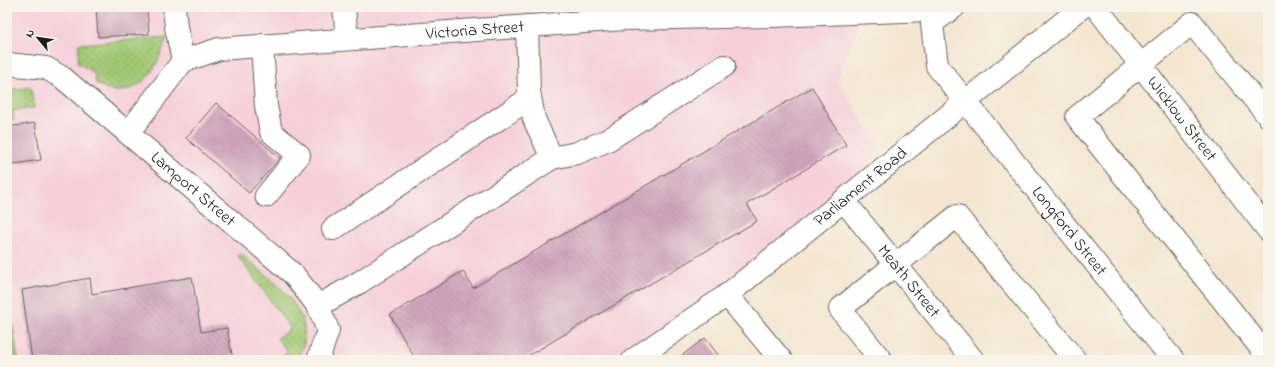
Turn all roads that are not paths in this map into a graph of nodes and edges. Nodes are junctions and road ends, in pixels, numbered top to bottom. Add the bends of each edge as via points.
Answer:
1 (174, 7) edge
2 (344, 7) edge
3 (954, 7) edge
4 (1082, 7) edge
5 (1096, 7) edge
6 (772, 12) edge
7 (625, 13) edge
8 (931, 13) edge
9 (527, 26) junction
10 (346, 39) junction
11 (262, 45) junction
12 (183, 61) junction
13 (7, 64) edge
14 (1141, 65) junction
15 (724, 66) dead end
16 (530, 98) junction
17 (965, 102) junction
18 (1268, 116) edge
19 (128, 133) junction
20 (552, 158) junction
21 (266, 196) dead end
22 (844, 201) junction
23 (333, 229) dead end
24 (1268, 230) edge
25 (896, 263) junction
26 (727, 295) junction
27 (318, 306) junction
28 (1268, 357) edge
29 (318, 360) edge
30 (633, 360) edge
31 (780, 360) edge
32 (881, 360) edge
33 (973, 360) edge
34 (1075, 360) edge
35 (1173, 360) edge

1 - 12 street
2 - 10 street
3 - 8 street
4 - 17 street, Parliament Road
5 - 14 street, Wicklow Street
6 - 7 street, Victoria Street
6 - 8 street, Victoria Street
7 - 9 street, Victoria Street
8 - 17 street, Longford Street via 937,66
9 - 10 street, Victoria Street
9 - 16 street
10 - 11 street, Victoria Street
11 - 12 street, Victoria Street via 219,49
11 - 21 street via 266,106 271,132 299,155
12 - 19 street
13 - 19 street, Lamport Street via 46,68 63,78
14 - 18 street via 1192,24
14 - 24 street, Wicklow Street
14 - 28 street via 1077,117
15 - 20 street via 608,140 577,153
16 - 20 street via 534,119
16 - 23 street
17 - 22 street, Parliament Road
17 - 35 street, Longford Street
19 - 27 street, Lamport Street via 293,274
20 - 27 street via 360,282
22 - 25 street, Meath Street
22 - 26 street, Parliament Road
25 - 32 street via 840,309
25 - 33 street, Meath Street
25 - 34 street via 957,216
26 - 30 street, Parliament Road
26 - 31 street
27 - 29 street, Lamport Street via 328,330

